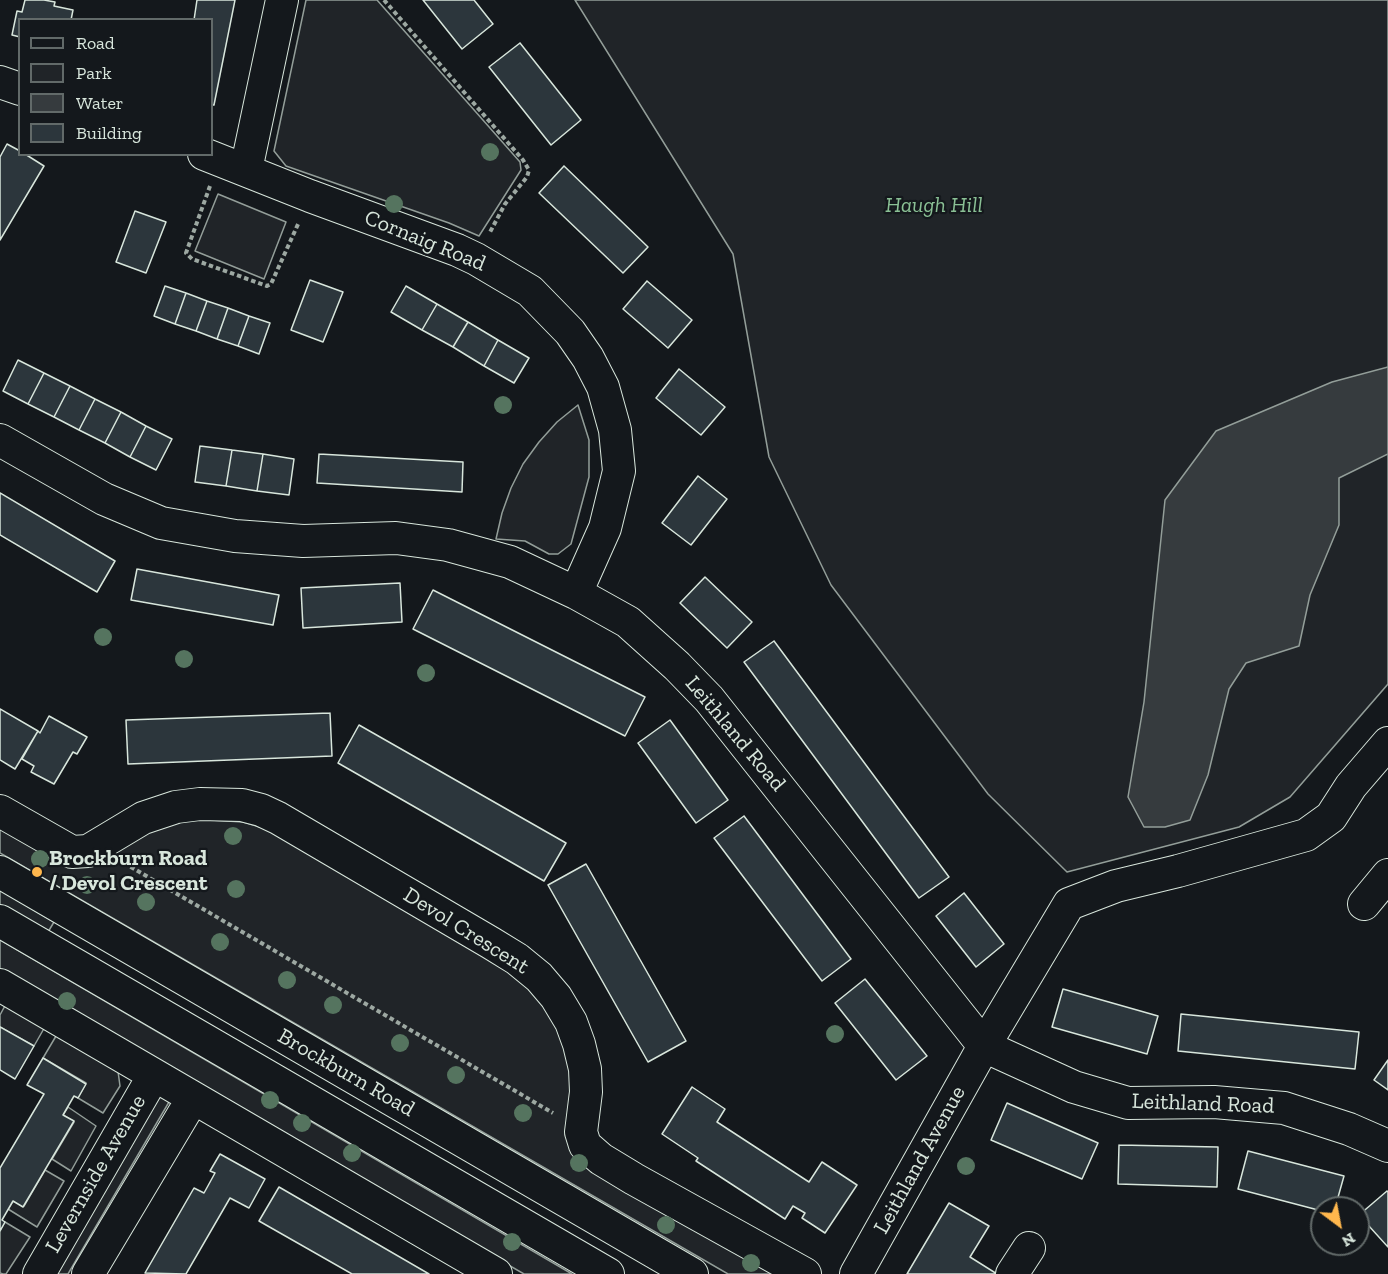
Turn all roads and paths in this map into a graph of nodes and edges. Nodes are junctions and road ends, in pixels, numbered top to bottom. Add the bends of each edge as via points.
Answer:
1 (282, 0) edge
2 (384, 0) edge
3 (0, 82) edge
4 (18, 88) edge
5 (223, 162) edge
6 (310, 196) junction
7 (505, 204) dead end
8 (0, 440) edge
9 (576, 593) junction
10 (1388, 743) edge
11 (0, 811) edge
12 (100, 845) junction
13 (0, 872) edge
14 (1388, 875) edge
15 (1364, 904) dead end
16 (0, 921) edge
17 (85, 921) junction
18 (63, 958) junction
19 (0, 985) edge
20 (984, 1046) junction
21 (154, 1075) junction
22 (193, 1098) junction
23 (581, 1132) junction
24 (1388, 1146) edge
25 (39, 1274) edge
26 (88, 1274) edge
27 (496, 1274) edge
28 (608, 1274) edge
29 (692, 1274) edge
30 (805, 1274) edge
31 (856, 1274) edge

1 - 5 street
2 - 7 path via 529,170
3 - 4 street
5 - 6 street, Cornaig Road
5 - 6 path via 186,253 192,260 267,286 271,284
6 - 9 street, Cornaig Road via 476,259 530,291 570,332 588,358 603,387 615,430 619,471 605,528
8 - 9 street, Leithland Road via 104,499 160,523 235,536 303,541 396,538 448,545 510,562
9 - 20 street, Leithland Road via 628,621 709,699
10 - 20 street, Leithland Avenue via 1351,786 1331,817 1306,836 1116,886 1069,904
11 - 12 street, Devol Crescent via 72,852
12 - 23 path
12 - 23 street, Devol Crescent via 120,830 159,811 200,804 242,804 278,818 491,943 538,977 571,1022 585,1069
13 - 17 street, Brockburn Road
14 - 15 street
16 - 18 street, Brockburn Road
17 - 18 street
17 - 29 street, Brockburn Road
18 - 28 street, Brockburn Road
19 - 21 street
20 - 24 street, Leithland Road via 1074,1088 1128,1103 1214,1102 1284,1108
20 - 31 street, Leithland Avenue
21 - 22 street
21 - 25 street, Levernside Avenue
22 - 26 street, Levernside Avenue
22 - 27 street
23 - 30 street via 585,1145 601,1159

